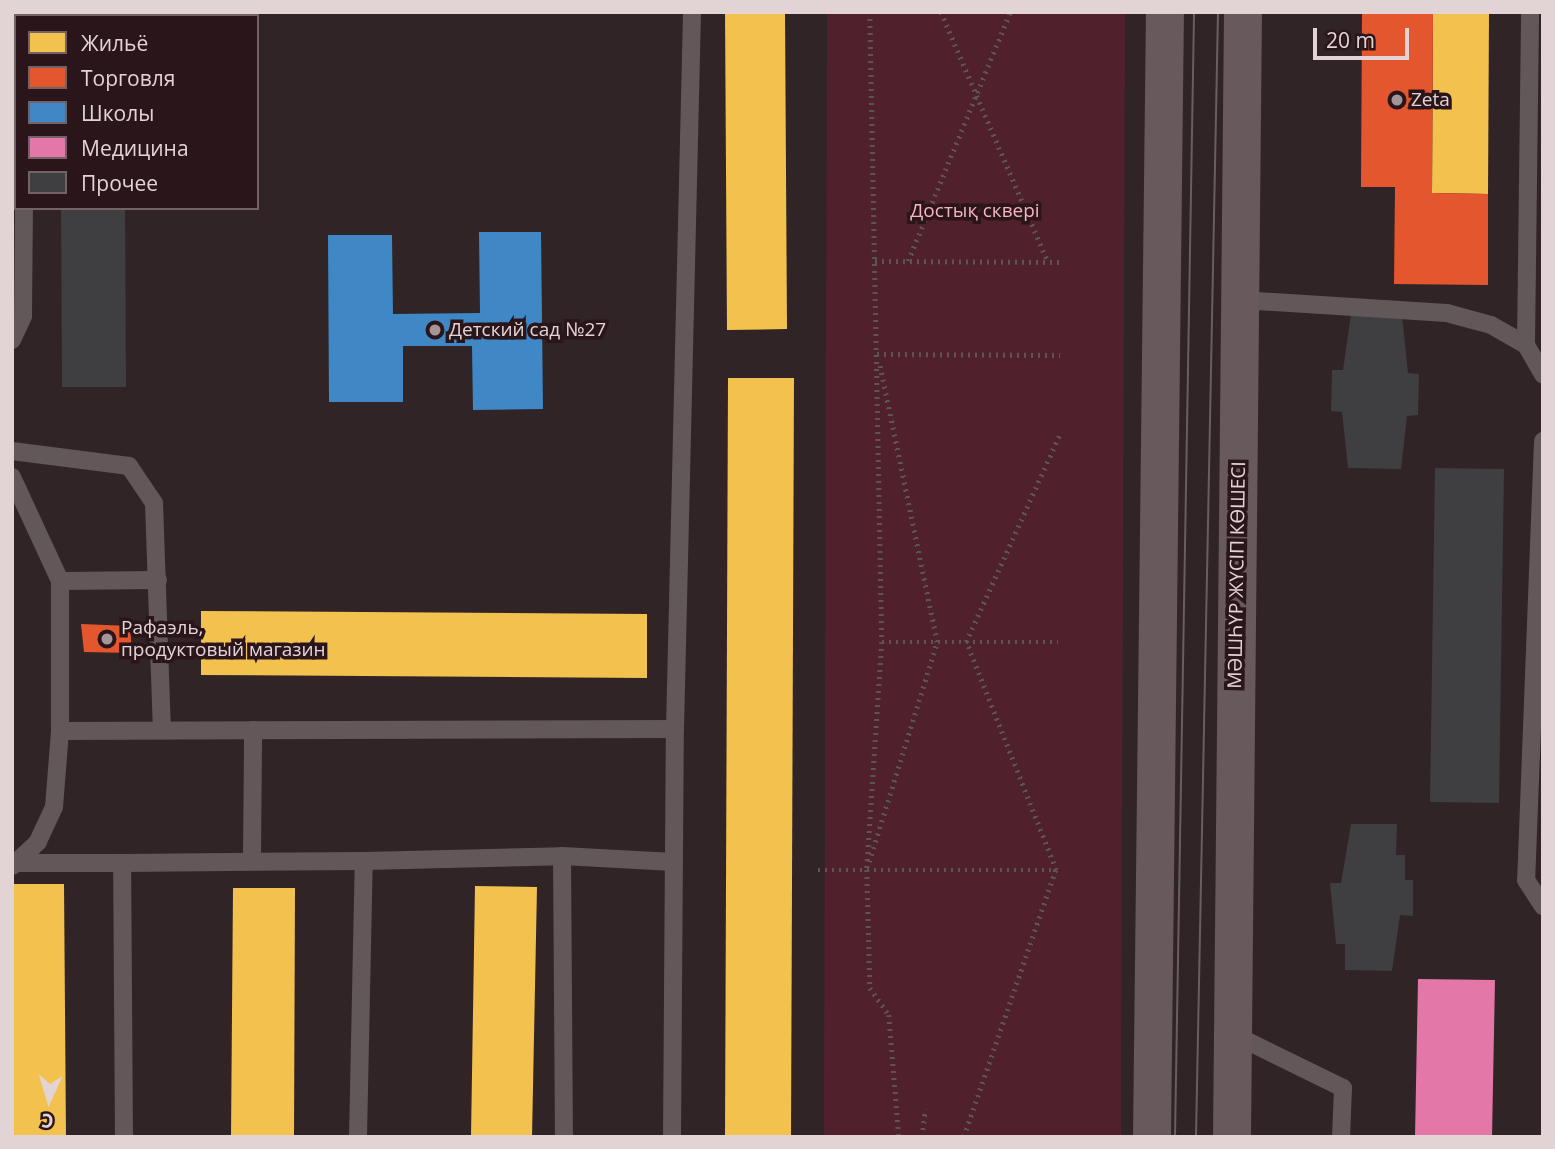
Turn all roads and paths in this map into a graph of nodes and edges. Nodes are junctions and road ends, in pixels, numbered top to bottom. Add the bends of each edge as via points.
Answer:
1 (692, 12) edge
2 (870, 12) edge
3 (941, 12) edge
4 (1010, 12) edge
5 (1164, 12) edge
6 (1243, 12) edge
7 (1530, 12) edge
8 (977, 93) junction
9 (24, 210) edge
10 (875, 261) junction
11 (908, 261) junction
12 (1048, 262) junction
13 (1061, 262) dead end
14 (1241, 300) junction
15 (12, 340) edge
16 (1526, 345) junction
17 (877, 353) junction
18 (1060, 355) dead end
19 (1543, 375) edge
20 (1060, 434) dead end
21 (1543, 442) edge
22 (12, 451) edge
23 (12, 477) edge
24 (158, 580) junction
25 (60, 581) junction
26 (882, 642) junction
27 (937, 642) junction
28 (966, 642) junction
29 (1058, 642) dead end
30 (162, 729) junction
31 (675, 729) junction
32 (253, 730) junction
33 (60, 731) junction
34 (562, 856) junction
35 (252, 857) junction
36 (364, 861) junction
37 (674, 862) junction
38 (122, 863) junction
39 (15, 865) edge
40 (818, 870) dead end
41 (867, 870) junction
42 (1056, 870) junction
43 (1543, 906) edge
44 (1231, 1033) junction
45 (925, 1109) dead end
46 (124, 1137) edge
47 (358, 1137) edge
48 (564, 1137) edge
49 (672, 1137) edge
50 (899, 1137) edge
51 (922, 1137) edge
52 (964, 1137) edge
53 (1152, 1137) edge
54 (1232, 1137) edge
55 (1341, 1137) edge

1 - 31 lane
2 - 10 path
3 - 8 path
4 - 8 path
5 - 53 street
6 - 14 street, МӘШҺҮР ЖҮСІП КӨШЕСІ
7 - 16 lane
8 - 11 path
8 - 12 path
9 - 15 lane via 23,316
10 - 11 path
10 - 17 path
11 - 12 path
12 - 13 path
14 - 16 lane via 1447,313 1491,325
14 - 44 street, МӘШҺҮР ЖҮСІП КӨШЕСІ
16 - 19 lane
17 - 18 path
17 - 26 path
17 - 27 path
20 - 28 path
21 - 43 lane via 1526,880
22 - 24 lane via 129,466 154,503
23 - 25 lane
24 - 25 lane
24 - 30 lane
25 - 33 lane
26 - 27 path
26 - 41 path
27 - 28 path
27 - 41 path
28 - 29 path
28 - 42 path
30 - 32 lane
30 - 33 lane
31 - 32 lane
31 - 37 lane
32 - 35 lane
33 - 39 lane via 54,807 38,842
34 - 36 lane
34 - 37 lane
34 - 48 lane
35 - 36 lane
35 - 38 lane
36 - 47 lane
37 - 49 lane
38 - 39 lane
38 - 46 lane
40 - 41 path
41 - 42 path
41 - 50 path via 870,988 890,1015
42 - 52 path
44 - 54 street, МӘШҺҮР ЖҮСІП КӨШЕСІ
44 - 55 lane via 1343,1088
45 - 51 path

